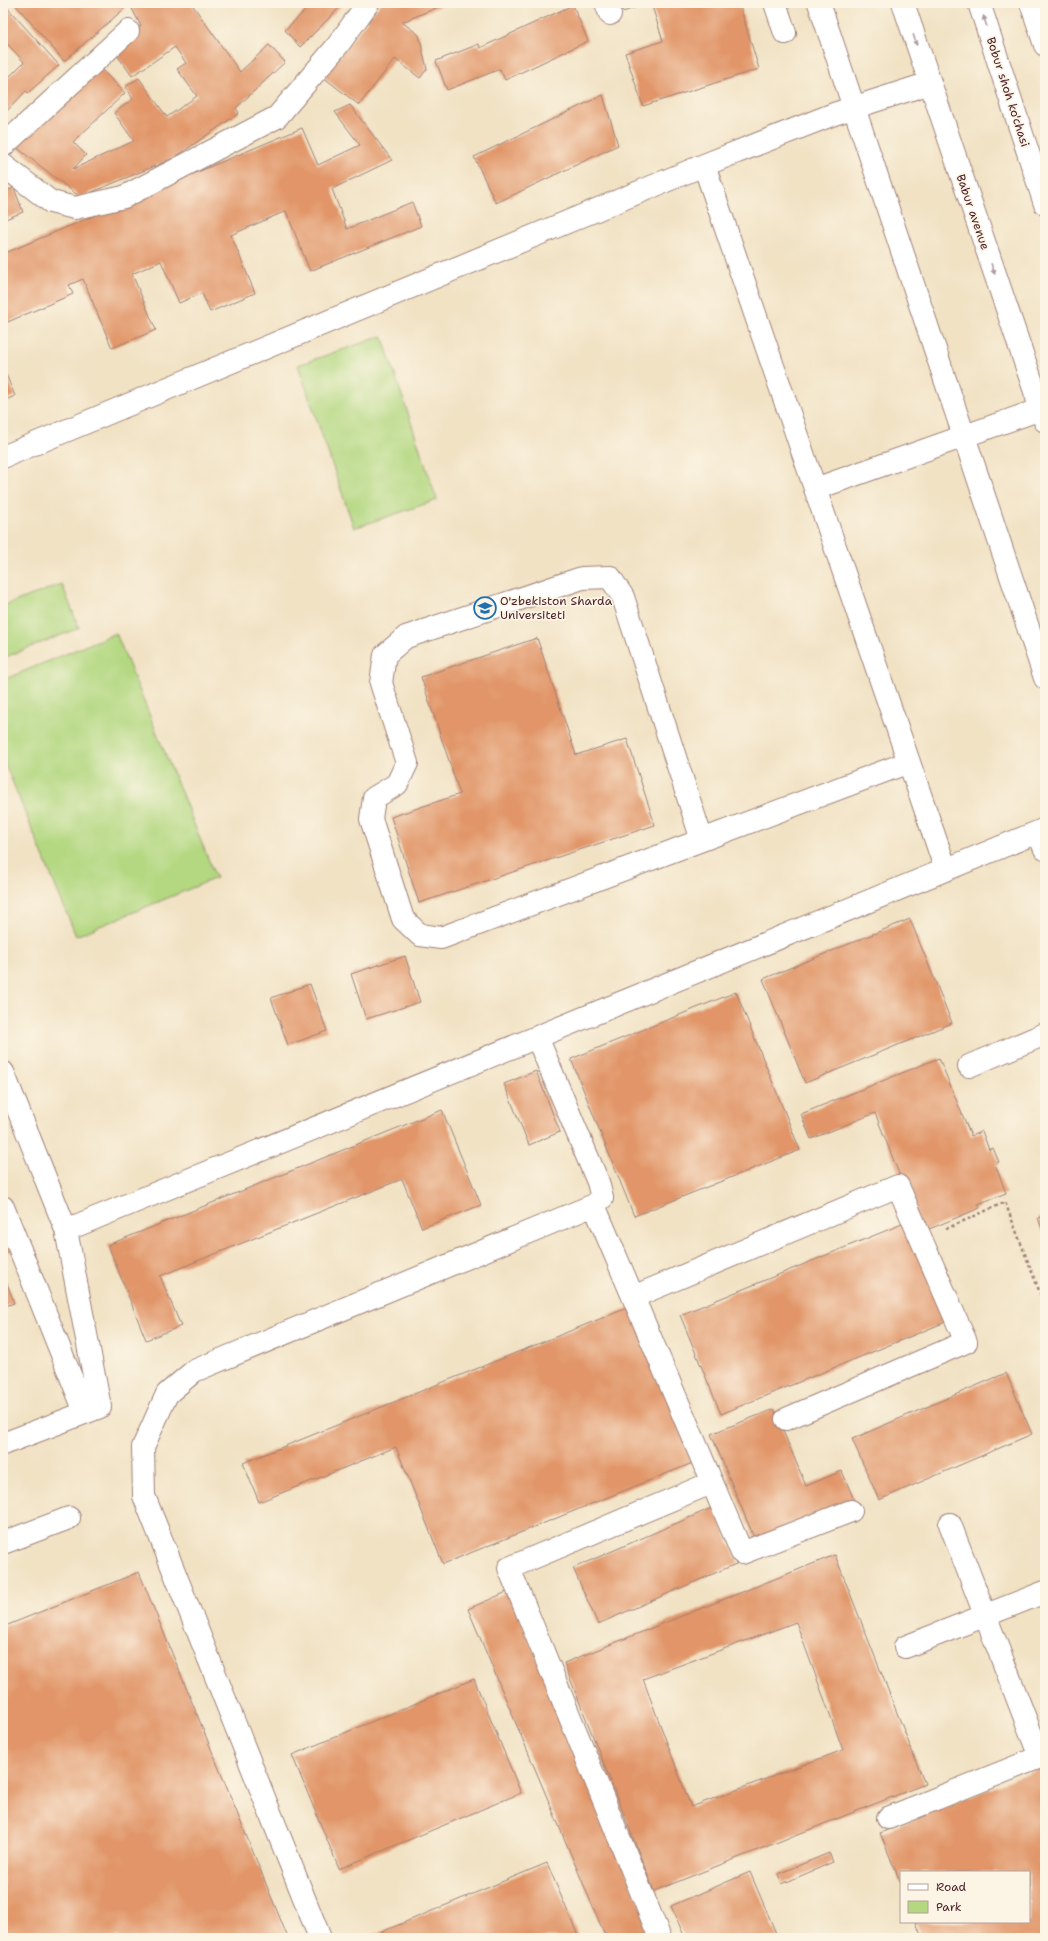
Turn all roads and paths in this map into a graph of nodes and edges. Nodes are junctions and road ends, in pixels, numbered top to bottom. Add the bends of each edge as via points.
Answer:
1 (368, 3) edge
2 (775, 3) edge
3 (819, 3) edge
4 (903, 3) edge
5 (979, 3) edge
6 (1031, 3) edge
7 (128, 31) dead end
8 (786, 33) dead end
9 (1045, 45) edge
10 (930, 83) junction
11 (855, 107) junction
12 (3, 146) edge
13 (3, 165) edge
14 (704, 165) junction
15 (1045, 204) edge
16 (1043, 415) edge
17 (964, 435) junction
18 (3, 457) edge
19 (815, 489) junction
20 (1045, 678) edge
21 (909, 762) junction
22 (1043, 837) edge
23 (702, 840) junction
24 (946, 870) junction
25 (1045, 1034) edge
26 (537, 1037) junction
27 (969, 1066) dead end
28 (3, 1072) edge
29 (594, 1205) junction
30 (3, 1207) edge
31 (66, 1230) junction
32 (921, 1240) junction
33 (633, 1297) junction
34 (1045, 1306) edge
35 (85, 1412) junction
36 (786, 1419) dead end
37 (3, 1444) edge
38 (711, 1483) junction
39 (851, 1511) dead end
40 (69, 1518) dead end
41 (950, 1524) dead end
42 (3, 1543) edge
43 (1045, 1592) edge
44 (986, 1615) junction
45 (905, 1647) dead end
46 (888, 1818) dead end
47 (320, 1938) edge
48 (660, 1938) edge

1 - 13 main road via 338,45 277,117 124,197 76,208 51,202
2 - 8 main road
3 - 11 main road
4 -> 10 main road, Babur avenue
15 -> 5 main road, Bobur shoh ko'chasi
6 - 9 main road
7 - 12 main road
10 - 11 main road
10 -> 16 main road, Babur avenue
11 - 14 main road
11 - 17 main road
14 - 18 main road
14 - 19 main road
16 - 17 main road
17 - 19 main road
17 - 20 main road
19 - 21 main road
21 - 23 main road
21 - 24 main road
22 - 24 main road
23 - 23 main road via 441,938 420,935 403,919 371,819 374,798 397,784 407,763 381,683 385,655 406,637 582,578 610,578 623,597
24 - 26 main road
25 - 27 main road
26 - 29 main road via 598,1182 602,1198
26 - 31 main road
28 - 31 main road
29 - 33 main road
29 - 47 main road via 194,1371 167,1394 143,1447 144,1496
30 - 35 main road
31 - 35 main road via 100,1407
32 - 33 main road via 898,1186
32 - 34 path via 1005,1202
32 - 36 main road via 966,1342
33 - 38 main road
35 - 37 main road
38 - 39 main road via 742,1553
38 - 48 main road via 509,1568
40 - 42 main road
41 - 44 main road
43 - 44 main road
44 - 45 main road
44 - 46 main road via 1040,1757

